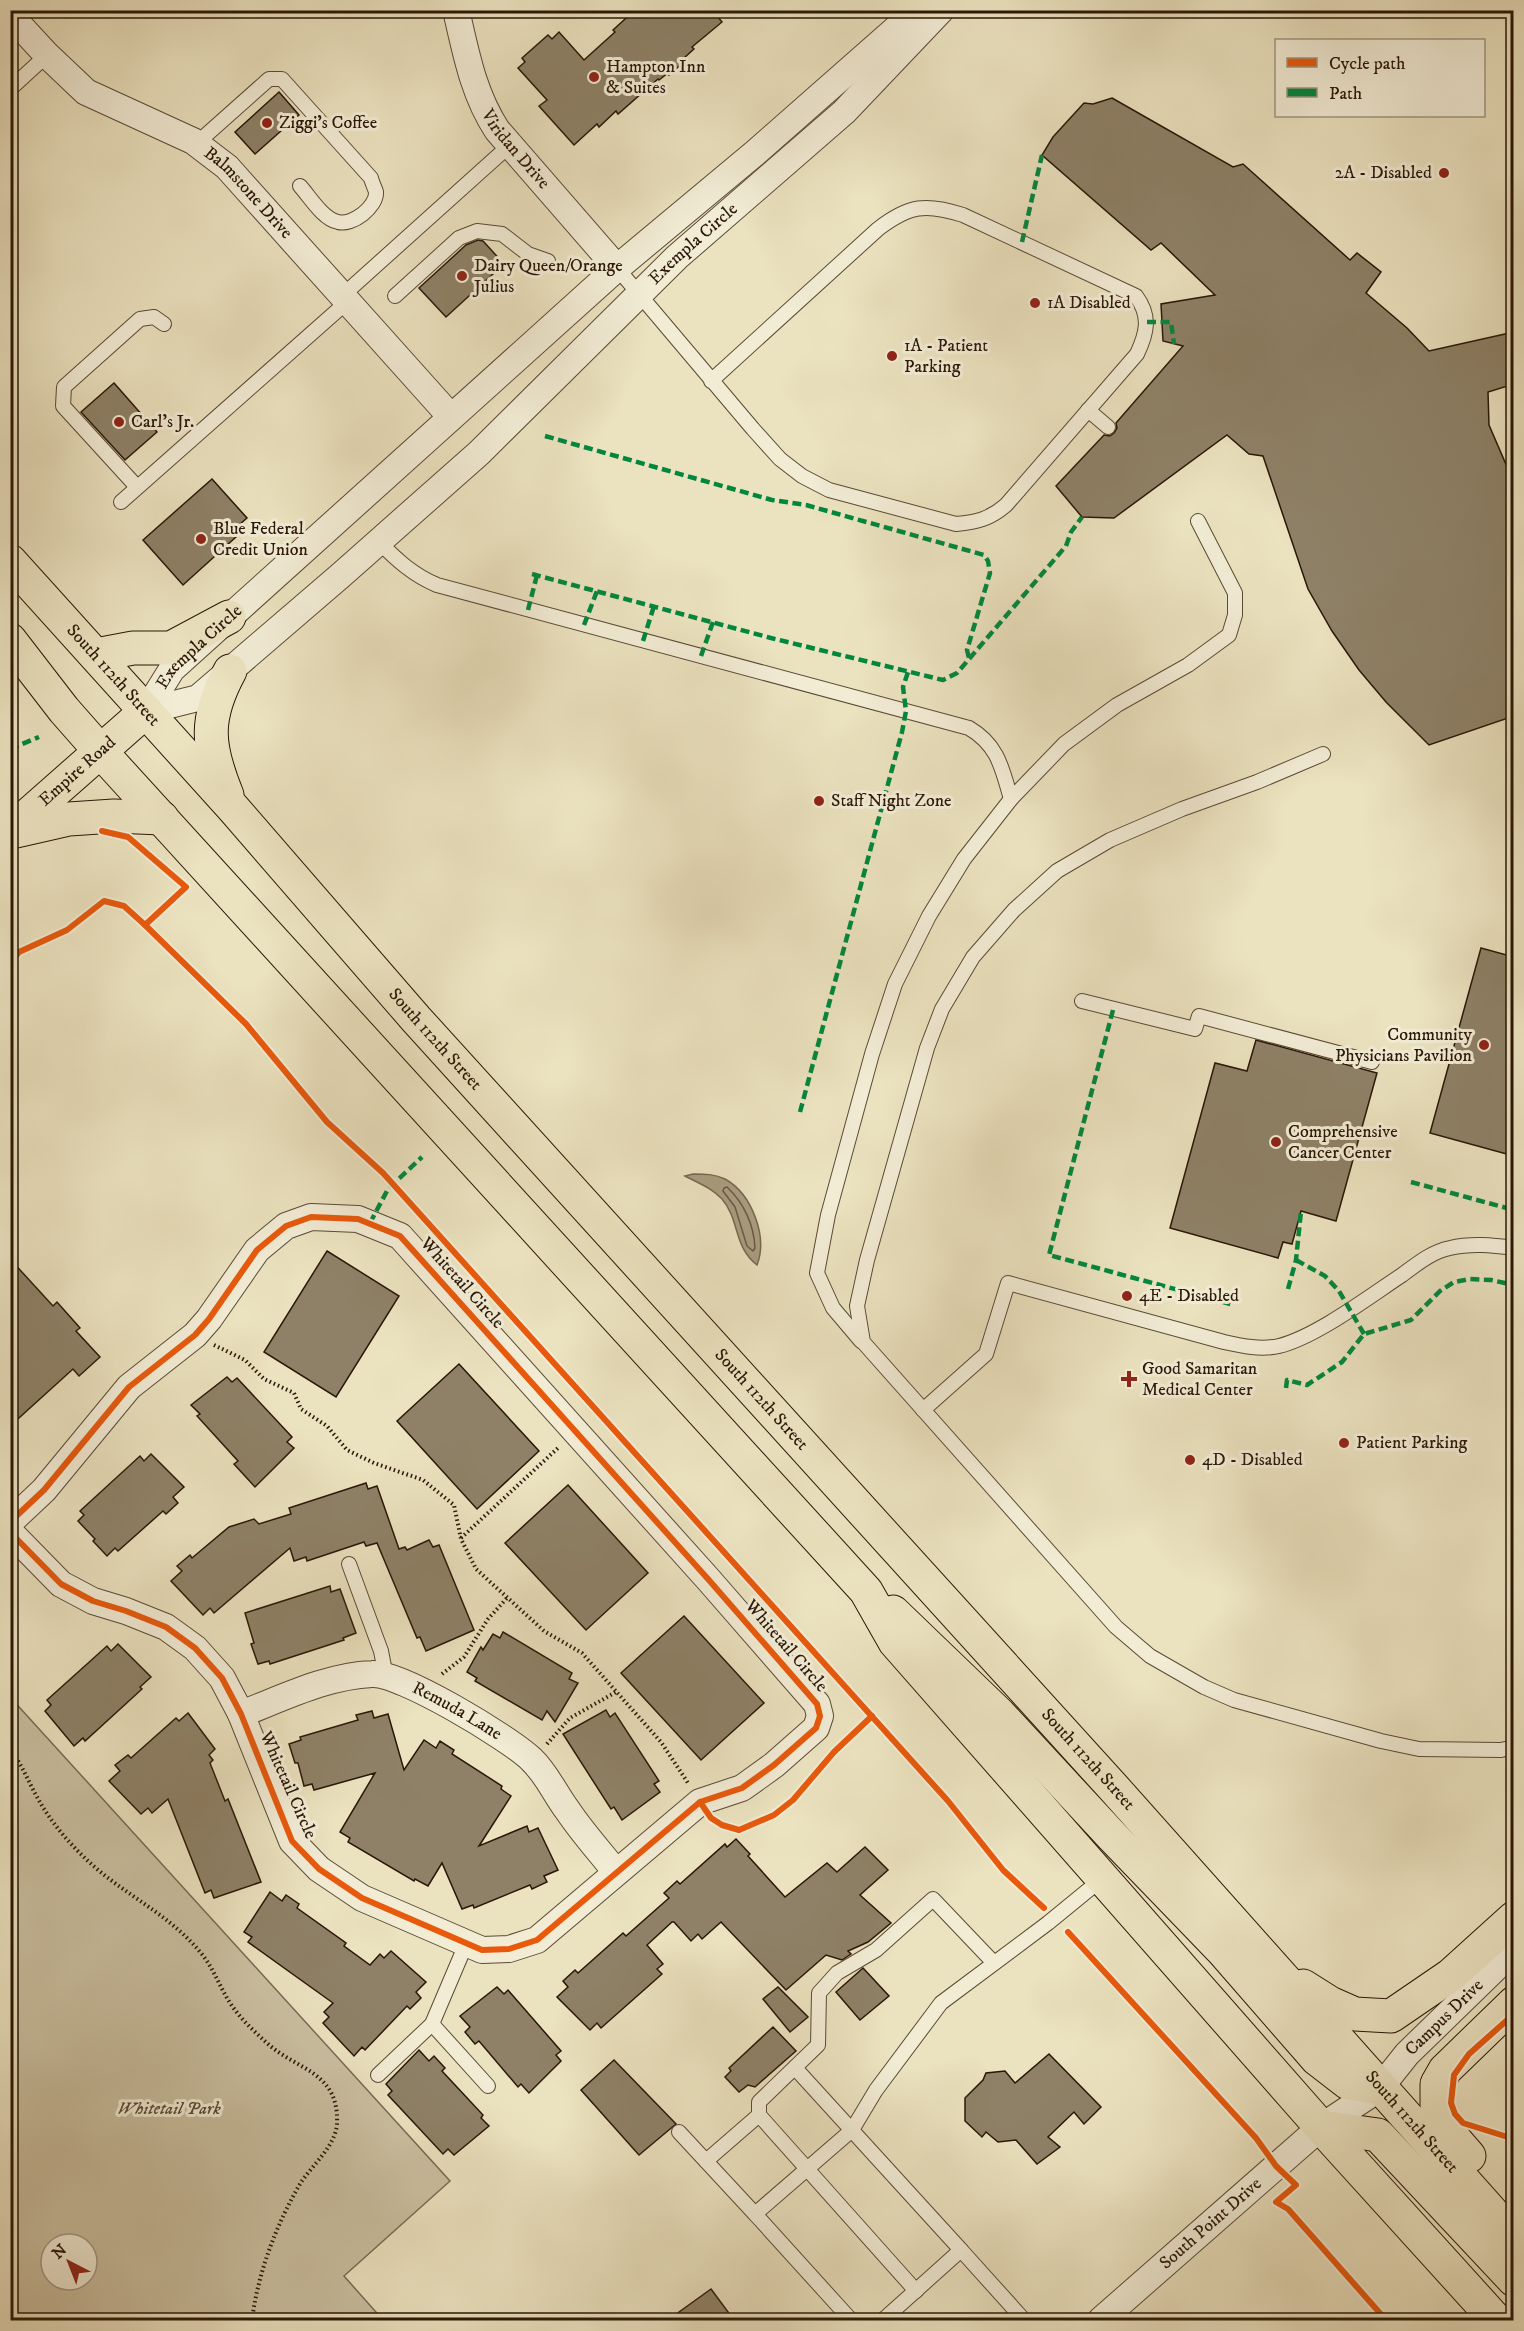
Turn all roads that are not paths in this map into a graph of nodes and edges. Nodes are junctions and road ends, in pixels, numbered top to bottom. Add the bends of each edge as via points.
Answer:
1 (456, 10) edge
2 (931, 10) edge
3 (941, 10) edge
4 (10, 15) edge
5 (47, 56) junction
6 (10, 89) edge
7 (196, 144) junction
8 (510, 145) junction
9 (300, 186) dead end
10 (548, 261) dead end
11 (617, 268) junction
12 (639, 294) junction
13 (395, 296) dead end
14 (344, 299) junction
15 (164, 324) dead end
16 (711, 381) junction
17 (1088, 410) junction
18 (451, 417) junction
19 (1108, 427) dead end
20 (137, 487) junction
21 (121, 501) dead end
22 (1198, 521) dead end
23 (379, 542) junction
24 (10, 561) edge
25 (230, 617) junction
26 (10, 640) edge
27 (96, 655) junction
28 (230, 671) junction
29 (146, 711) junction
30 (101, 752) junction
31 (1323, 754) dead end
32 (1011, 799) junction
33 (233, 808) junction
34 (162, 818) junction
35 (10, 832) edge
36 (1082, 1001) dead end
37 (1372, 1062) dead end
38 (1514, 1248) edge
39 (863, 1342) junction
40 (923, 1410) junction
41 (10, 1522) edge
42 (10, 1532) edge
43 (349, 1564) dead end
44 (866, 1591) junction
45 (386, 1677) junction
46 (241, 1714) junction
47 (1514, 1747) edge
48 (616, 1872) junction
49 (1103, 1878) junction
50 (1514, 1918) edge
51 (466, 1944) junction
52 (1514, 1950) edge
53 (994, 1963) junction
54 (1272, 1966) junction
55 (1514, 2003) edge
56 (432, 2024) junction
57 (796, 2069) junction
58 (378, 2075) dead end
59 (488, 2086) dead end
60 (1380, 2088) junction
61 (759, 2115) junction
62 (1321, 2127) junction
63 (851, 2131) junction
64 (679, 2132) dead end
65 (706, 2161) junction
66 (808, 2169) junction
67 (1514, 2207) edge
68 (755, 2214) junction
69 (1514, 2237) edge
70 (962, 2250) junction
71 (1514, 2280) edge
72 (916, 2291) junction
73 (851, 2320) edge
74 (883, 2320) edge
75 (1024, 2320) edge
76 (1101, 2320) edge
77 (1496, 2320) edge

1 - 8 street, Viridan Drive via 474,87 486,114
2 - 11 street, Exempla Circle via 897,28
3 - 12 street, Exempla Circle via 844,112 676,257
4 - 5 street, Balmstone Drive
5 - 6 lane
5 - 7 street, Balmstone Drive via 86,92
7 - 9 lane via 269,79 282,79 371,178 376,193 373,204 354,221 339,223 326,215
7 - 14 street, Balmstone Drive via 227,167
8 - 11 street, Viridan Drive
8 - 14 lane
10 - 13 lane via 528,254 502,234 477,231 459,238
11 - 12 lane
11 - 18 street, Exempla Circle
12 - 16 lane
12 - 23 street, Exempla Circle via 479,453
14 - 18 street, Balmstone Drive
14 - 20 lane
15 - 20 lane via 154,317 140,319 64,387 63,406
16 - 17 lane via 780,459 802,476 829,490 956,524 993,517
16 - 17 lane via 897,214 918,208 943,208 1136,296 1147,322 1145,336 1137,354
17 - 19 lane
18 - 25 street, Exempla Circle
20 - 21 lane
22 - 32 lane via 1235,593 1235,615 1229,635 1188,665 1090,724 1064,744
23 - 28 street, Exempla Circle
23 - 32 lane via 419,578 437,585 969,728 995,750
24 - 27 main road, South 112th Street
25 - 27 main road via 171,648 133,648
25 - 29 street, Exempla Circle via 172,669
26 - 30 main road
27 - 29 main road, South 112th Street
28 - 29 street, Exempla Circle via 198,699
28 - 33 main road via 214,706 209,735
29 - 30 main road, Empire Road
29 - 33 main road, South 112th Street
30 - 34 main road
30 - 35 main road, Empire Road
31 - 39 lane via 1110,840 1058,871 1014,910 973,957 942,1009 921,1070 856,1306
32 - 39 lane via 964,860 929,916 895,984 828,1215 817,1273 833,1308
33 - 54 main road, South 112th Street via 416,1019
34 - 35 main road via 69,819
34 - 44 main road
36 - 37 lane via 1195,1029 1199,1016
38 - 40 lane via 1484,1244 1448,1248 1427,1256 1335,1319 1279,1346 1254,1348 1008,1283 986,1354
39 - 40 lane
40 - 47 lane via 1116,1627 1167,1666 1234,1700 1381,1741 1419,1749
41 - 48 street, Whitetail Circle via 44,1490 129,1388 195,1335 257,1251 285,1226 311,1217 358,1219 400,1236 817,1704 820,1716 816,1728 774,1766 742,1788 700,1802
42 - 46 street, Whitetail Circle via 61,1584 93,1601 166,1627 195,1648 222,1678
43 - 45 lane via 381,1651
44 - 49 main road via 895,1642
44 - 60 main road via 906,1622 999,1714 1222,1950 1317,2059 1348,2083
45 - 46 street, Remuda Lane via 374,1673 326,1682
45 - 48 street, Remuda Lane via 414,1686 511,1743 532,1760
46 - 51 street, Whitetail Circle via 292,1840 301,1851 319,1869 362,1898
48 - 51 street, Whitetail Circle via 537,1940 509,1949 482,1950
49 - 53 lane
49 - 62 main road
50 - 54 main road via 1450,1975 1391,2016 1345,2011
51 - 56 lane
52 - 60 street, Campus Drive via 1407,2054
53 - 57 lane via 933,1899 876,1950 837,1973 819,1993 818,2044
53 - 63 lane via 941,2003 876,2090
54 - 60 main road, South 112th Street
55 - 67 main road via 1445,2070 1437,2084 1437,2106 1443,2126
56 - 58 lane
56 - 59 lane
57 - 61 lane via 759,2102
57 - 63 lane
60 - 62 street, South Point Drive
60 - 69 main road, South 112th Street
61 - 65 lane
61 - 66 lane
62 - 71 main road via 1378,2135
62 - 76 street, South Point Drive
62 - 77 main road
63 - 66 lane
63 - 70 lane
64 - 65 lane
65 - 68 lane
66 - 68 lane
66 - 72 lane
68 - 73 lane
70 - 72 lane
70 - 75 lane
72 - 74 lane

